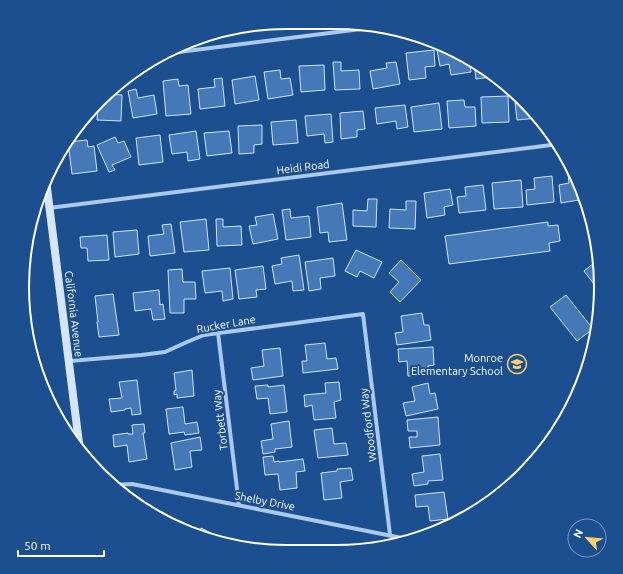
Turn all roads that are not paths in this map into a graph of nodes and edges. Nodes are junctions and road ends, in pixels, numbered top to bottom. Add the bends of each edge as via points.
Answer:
1 (353, 30) edge
2 (183, 51) edge
3 (552, 145) edge
4 (47, 192) edge
5 (49, 208) junction
6 (363, 314) joint
7 (218, 333) junction
8 (70, 361) junction
9 (79, 439) edge
10 (121, 485) edge
11 (239, 505) junction
12 (390, 535) junction
13 (399, 537) edge

1 - 2 street
3 - 5 street, Heidi Road
4 - 5 main road, California Avenue
5 - 8 main road, California Avenue
6 - 7 street, Rucker Lane
6 - 12 street, Woodford Way
7 - 8 street, Rucker Lane via 204,335 165,352
7 - 11 street, Torbett Way
8 - 9 main road, California Avenue
10 - 11 street, Shelby Drive via 132,484
11 - 12 street, Shelby Drive
12 - 13 street, Shelby Drive

